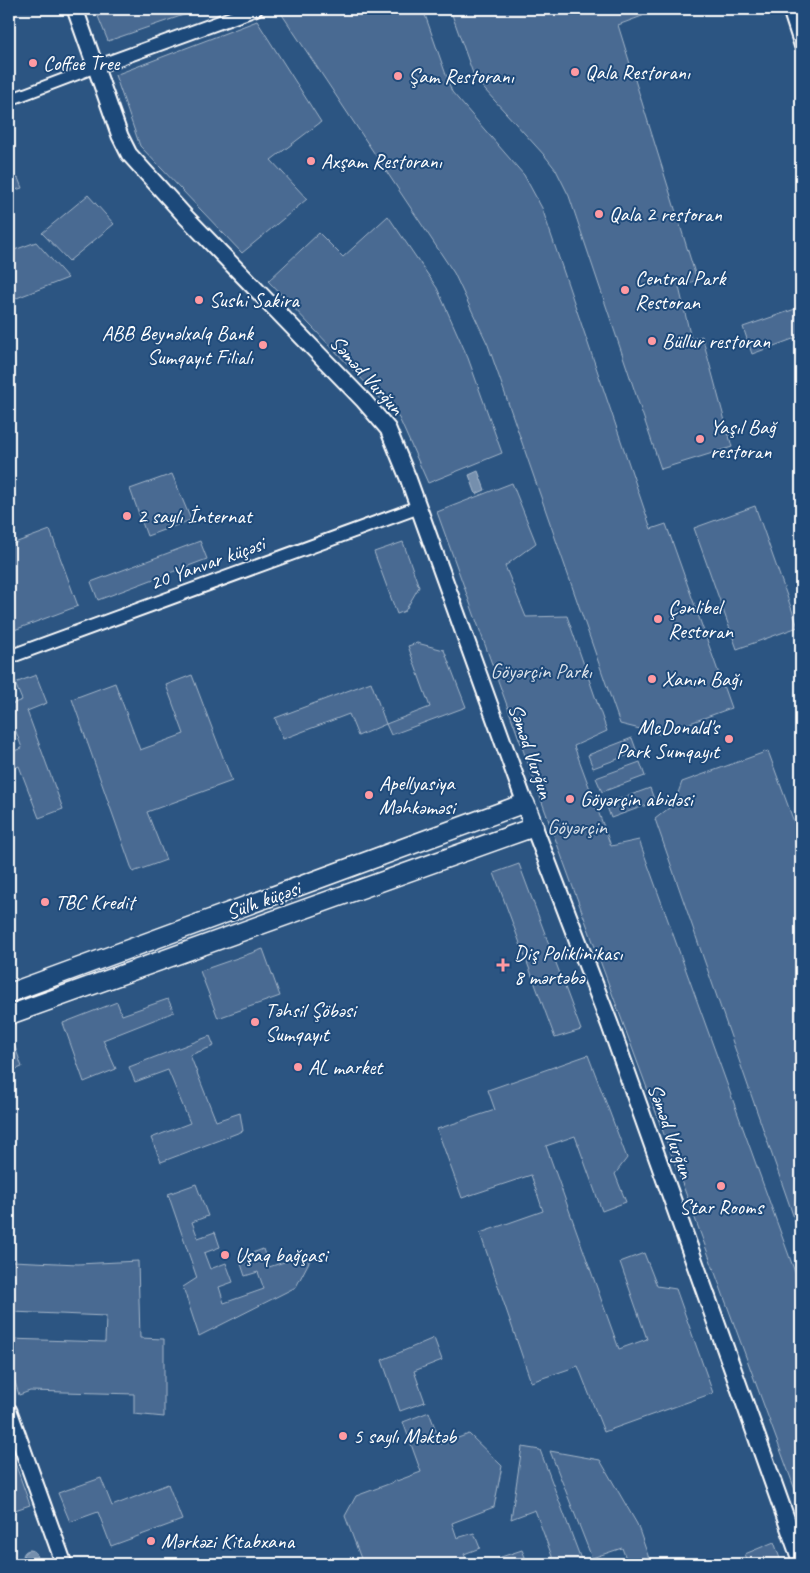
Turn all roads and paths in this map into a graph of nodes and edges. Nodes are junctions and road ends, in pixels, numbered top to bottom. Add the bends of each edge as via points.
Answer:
1 (75, 9) edge
2 (256, 9) edge
3 (788, 9) edge
4 (801, 46) edge
5 (96, 66) junction
6 (9, 100) edge
7 (419, 507) junction
8 (9, 656) edge
9 (525, 803) junction
10 (534, 827) junction
11 (225, 914) junction
12 (233, 935) junction
13 (9, 993) edge
14 (9, 1015) edge
15 (9, 1411) edge
16 (801, 1561) edge
17 (64, 1564) edge

1 - 5 main road, Səməd Vurğun
2 - 5 street
3 - 4 street
5 - 6 street
5 - 7 main road, Səməd Vurğun via 129,154 377,415 394,443
7 - 8 street, 20 Yanvar küçəsi
7 - 9 main road, Səməd Vurğun
9 - 10 highway, Səməd Vurğun
9 - 11 highway, Sülh küçəsi
10 - 12 highway, Sülh küçəsi
10 - 16 main road, Səməd Vurğun via 610,1025
11 - 12 highway
11 - 13 highway, Sülh küçəsi
12 - 14 highway, Sülh küçəsi
15 - 17 main road

